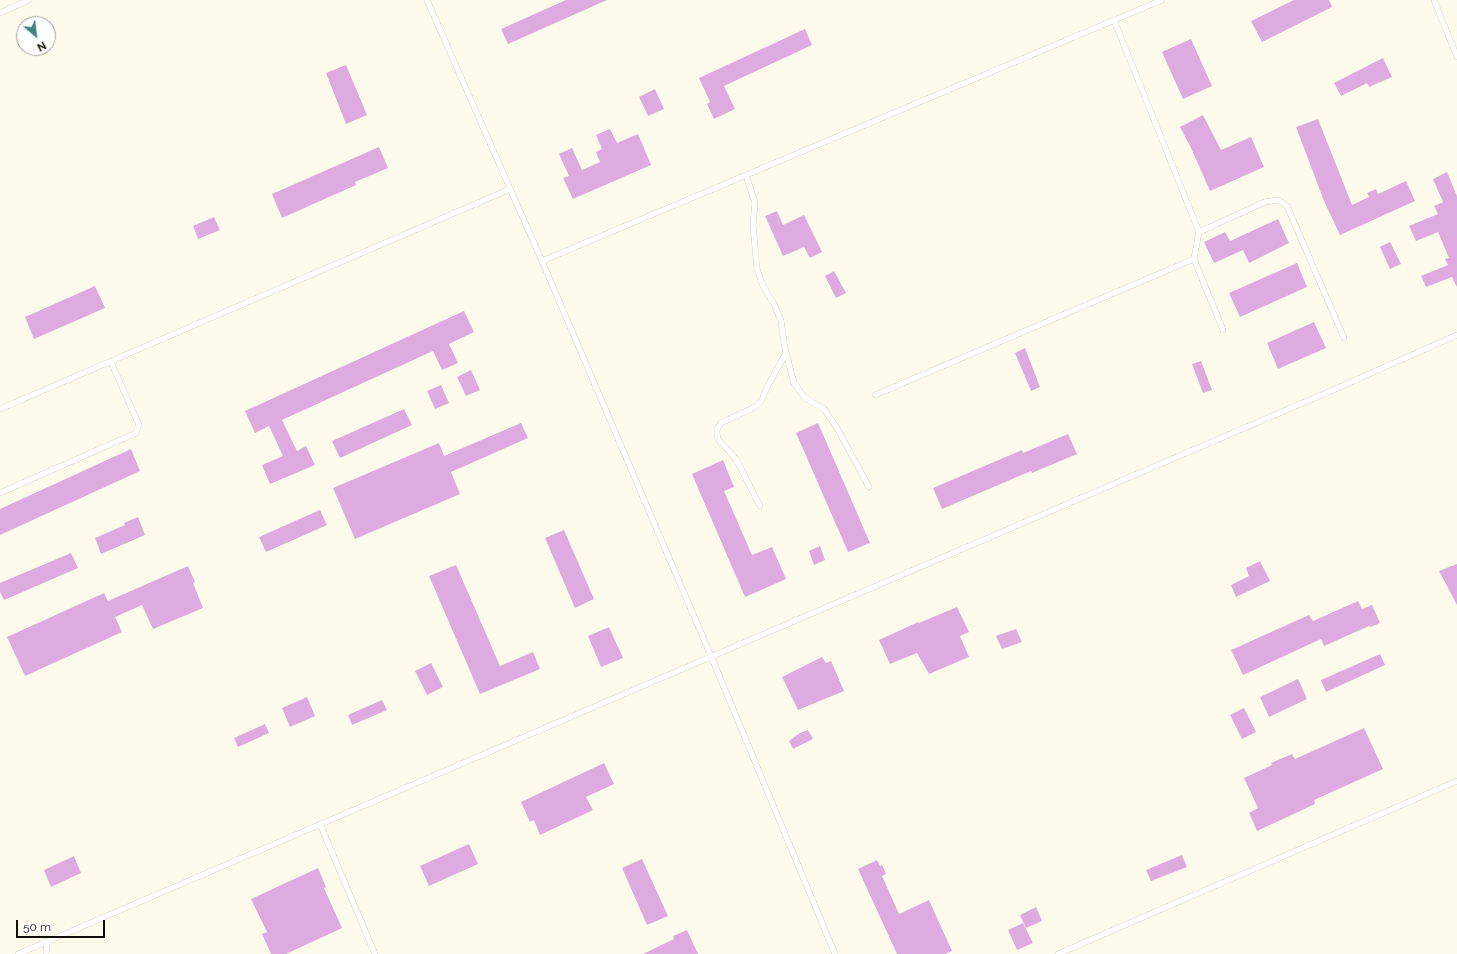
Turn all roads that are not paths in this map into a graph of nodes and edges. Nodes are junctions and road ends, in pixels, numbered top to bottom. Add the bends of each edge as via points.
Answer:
1 (29, 0) edge
2 (427, 0) edge
3 (1162, 0) edge
4 (1434, 0) edge
5 (0, 12) edge
6 (1114, 20) junction
7 (1457, 57) edge
8 (746, 175) junction
9 (510, 189) junction
10 (1199, 232) junction
11 (1194, 259) junction
12 (542, 261) junction
13 (1223, 330) dead end
14 (1457, 335) edge
15 (1344, 338) dead end
16 (786, 353) junction
17 (111, 362) junction
18 (875, 395) dead end
19 (0, 410) edge
20 (869, 487) dead end
21 (0, 492) edge
22 (760, 506) dead end
23 (711, 656) junction
24 (1457, 782) edge
25 (320, 824) junction
26 (47, 942) junction
27 (18, 954) edge
28 (46, 954) edge
29 (374, 954) edge
30 (835, 954) edge
31 (1058, 954) edge

1 - 5 lane
2 - 9 lane
3 - 6 lane
4 - 7 lane
6 - 8 lane
6 - 10 lane
8 - 12 lane
8 - 16 lane via 755,203 753,226 757,269 781,321
9 - 12 lane
9 - 17 lane
10 - 11 lane
10 - 15 lane via 1265,202 1278,200 1287,206
11 - 13 lane
11 - 18 lane
12 - 23 lane
14 - 23 lane
16 - 20 lane via 794,383 805,398 824,410 837,428
16 - 22 lane via 762,400 755,407 721,423 717,429 718,439 736,460
17 - 19 lane
17 - 21 lane via 139,425 136,433
23 - 25 lane
23 - 30 lane
24 - 31 lane
25 - 26 lane
25 - 29 lane
26 - 27 lane
26 - 28 lane

